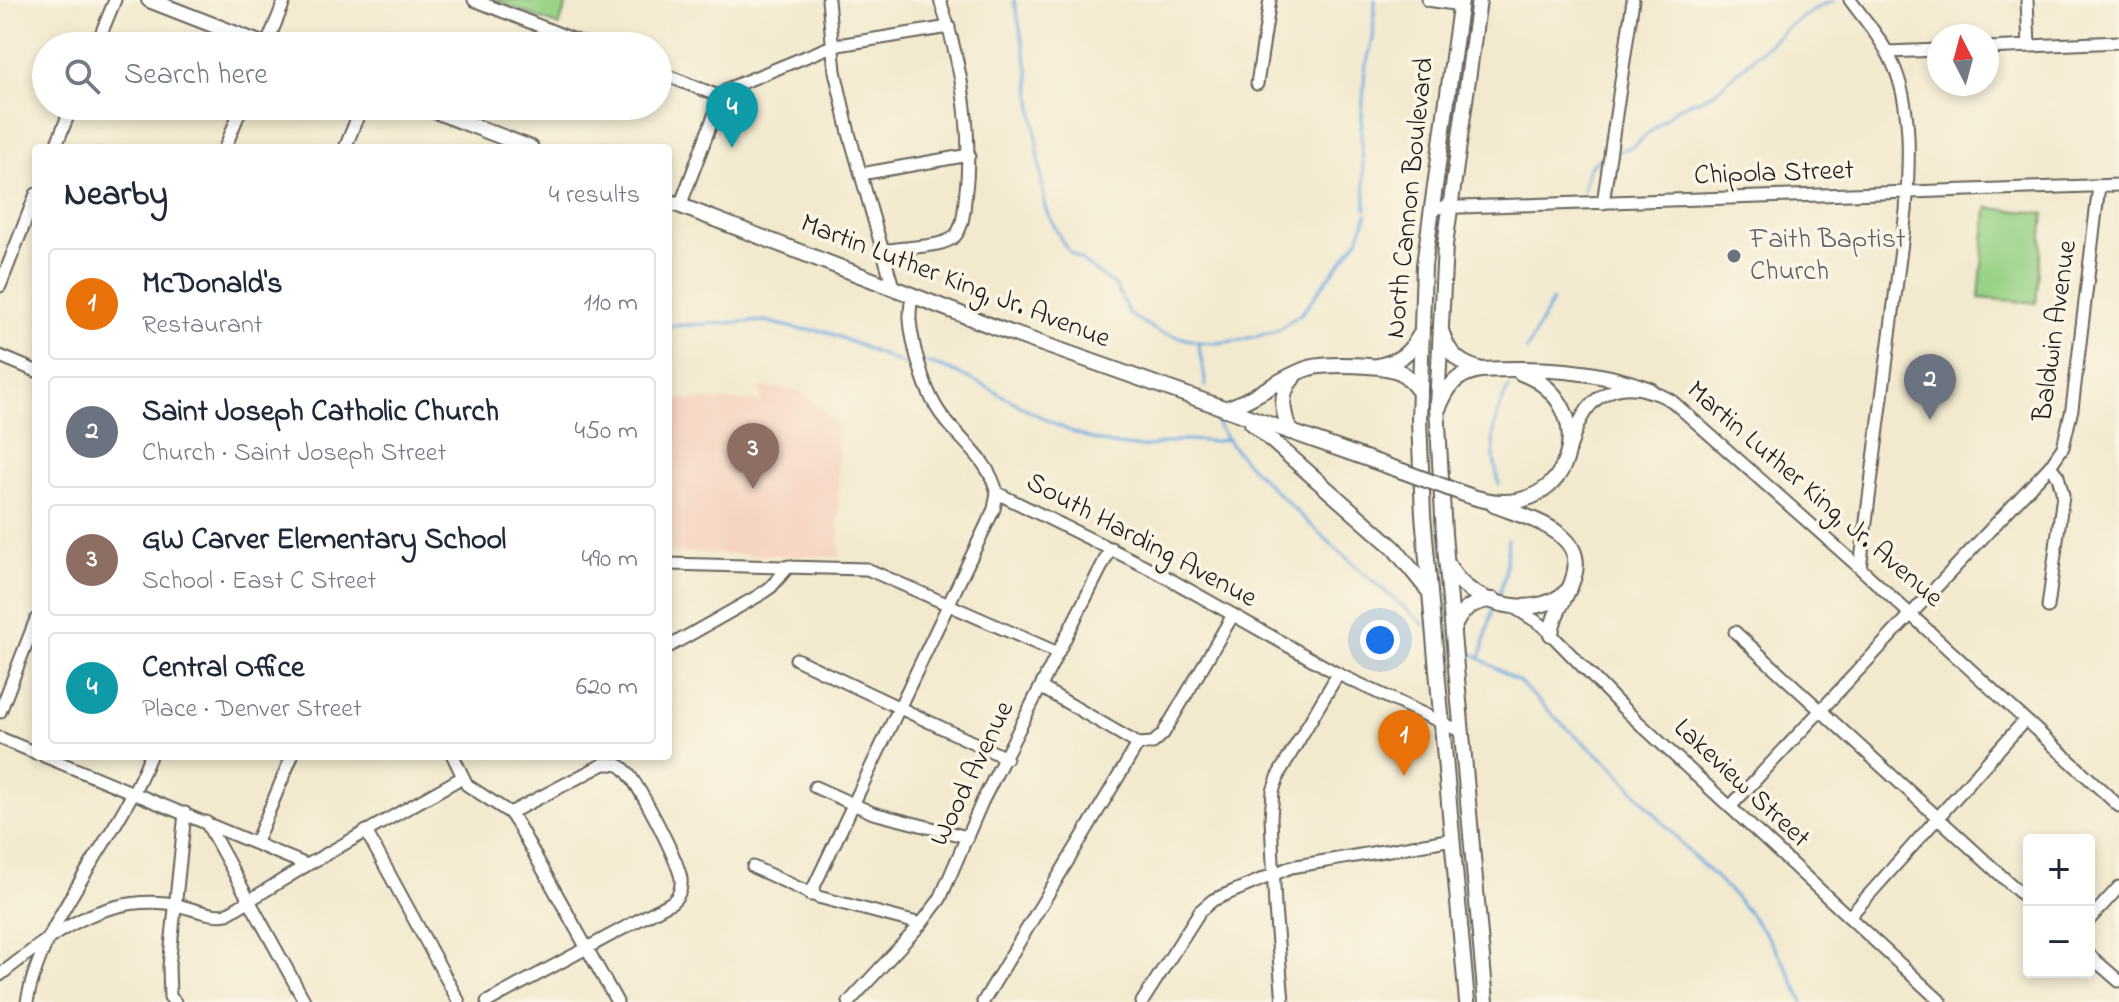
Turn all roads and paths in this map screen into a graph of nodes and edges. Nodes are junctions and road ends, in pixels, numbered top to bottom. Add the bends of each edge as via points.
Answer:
1 (115, 0) edge
2 (149, 0) edge
3 (285, 0) edge
4 (474, 0) edge
5 (828, 0) edge
6 (940, 0) edge
7 (1270, 0) edge
8 (1428, 0) edge
9 (1479, 0) edge
10 (1633, 0) edge
11 (1850, 0) edge
12 (2027, 0) edge
13 (1461, 2) edge
14 (949, 27) junction
15 (102, 32) edge
16 (231, 32) edge
17 (272, 32) edge
18 (555, 32) edge
19 (2119, 42) edge
20 (832, 46) junction
21 (2029, 46) junction
22 (1999, 47) edge
23 (1927, 50) edge
24 (1887, 52) junction
25 (672, 78) edge
26 (1257, 84) dead end
27 (721, 97) junction
28 (66, 120) edge
29 (236, 120) edge
30 (356, 120) edge
31 (458, 120) edge
32 (57, 144) edge
33 (227, 144) edge
34 (347, 144) edge
35 (521, 144) edge
36 (969, 155) junction
37 (861, 174) junction
38 (2119, 185) edge
39 (2099, 186) junction
40 (1907, 193) junction
41 (674, 203) edge
42 (1603, 203) junction
43 (32, 204) edge
44 (1431, 208) junction
45 (1449, 208) junction
46 (884, 251) junction
47 (0, 286) edge
48 (893, 287) junction
49 (913, 295) junction
50 (1440, 314) junction
51 (1420, 334) junction
52 (0, 356) edge
53 (1372, 367) junction
54 (32, 369) edge
55 (1488, 370) junction
56 (1509, 370) junction
57 (1297, 375) junction
58 (1650, 390) junction
59 (1419, 391) junction
60 (1225, 409) junction
61 (1243, 415) junction
62 (1437, 415) junction
63 (1290, 432) junction
64 (1569, 452) junction
65 (2050, 466) junction
66 (997, 493) junction
67 (1471, 496) junction
68 (1111, 548) junction
69 (1446, 551) junction
70 (672, 564) edge
71 (789, 566) junction
72 (1860, 568) junction
73 (1572, 582) junction
74 (1431, 593) junction
75 (949, 603) junction
76 (1501, 603) junction
77 (2048, 607) dead end
78 (1910, 614) junction
79 (1233, 615) junction
80 (32, 629) edge
81 (1453, 630) junction
82 (1735, 632) dead end
83 (1551, 634) junction
84 (672, 645) edge
85 (1058, 653) junction
86 (796, 659) dead end
87 (1338, 674) junction
88 (1042, 688) junction
89 (900, 709) junction
90 (1819, 711) junction
91 (0, 712) edge
92 (2025, 720) junction
93 (1443, 724) junction
94 (1462, 732) junction
95 (0, 738) edge
96 (1138, 744) junction
97 (32, 751) edge
98 (1006, 758) junction
99 (54, 760) edge
100 (148, 760) edge
101 (290, 760) edge
102 (454, 760) edge
103 (461, 778) junction
104 (815, 787) dead end
105 (135, 793) junction
106 (853, 805) junction
107 (2119, 806) edge
108 (1730, 807) junction
109 (185, 813) junction
110 (510, 813) junction
111 (1938, 818) junction
112 (206, 822) junction
113 (366, 831) junction
114 (967, 837) junction
115 (1453, 839) junction
116 (256, 842) junction
117 (307, 865) junction
118 (753, 867) dead end
119 (1274, 874) junction
120 (2119, 887) edge
121 (810, 895) junction
122 (2023, 896) edge
123 (249, 901) junction
124 (175, 904) junction
125 (2095, 913) edge
126 (1849, 917) junction
127 (921, 924) junction
128 (51, 935) junction
129 (585, 949) junction
130 (2095, 960) edge
131 (2, 970) edge
132 (2119, 981) edge
133 (171, 1000) edge
134 (27, 1002) edge
135 (305, 1002) edge
136 (459, 1002) edge
137 (487, 1002) edge
138 (617, 1002) edge
139 (849, 1002) edge
140 (983, 1002) edge
141 (1142, 1002) edge
142 (1283, 1002) edge
143 (1467, 1002) edge
144 (1486, 1002) edge
145 (1941, 1002) edge

1 - 15 street
2 - 16 main road
3 - 17 street
4 - 18 street
5 - 20 street
6 - 14 street
7 - 26 street
8 - 13 street
9 - 45 main road, North Cannon Boulevard
10 - 42 street
11 - 24 street
12 - 21 street
13 - 44 main road, North Cannon Boulevard
14 - 20 street
14 - 36 street
19 - 21 street
20 - 27 street via 741,82
20 - 37 street
21 - 22 street
23 - 24 street
24 - 40 street via 1904,99
25 - 27 street
27 - 41 street
28 - 32 street
29 - 33 street
30 - 34 street
31 - 35 main road
36 - 37 street
36 - 46 street via 963,216 954,237 940,244
37 - 46 street
38 - 39 street, Chipola Street
39 - 40 street, Chipola Street
39 - 65 street, Baldwin Avenue via 2072,409 2063,447
40 - 42 street, Chipola Street
40 - 72 street
41 - 48 main road, Martin Luther King, Jr. Avenue
42 - 45 street, Chipola Street
43 - 47 street
44 - 45 street, Chipola Street
44 - 51 main road, North Cannon Boulevard
45 - 50 main road, North Cannon Boulevard
46 - 48 street
48 - 49 main road, Martin Luther King, Jr. Avenue
49 - 60 main road, Martin Luther King, Jr. Avenue
49 - 66 street, South Harding Avenue via 910,326 927,390 940,414 986,466
50 - 55 main road via 1443,339 1453,356
50 - 62 main road, North Cannon Boulevard
51 - 53 main road via 1402,359
51 - 59 main road, North Cannon Boulevard
52 - 54 street
53 - 57 main road via 1318,366
53 - 59 main road via 1401,373
55 - 56 main road
55 - 62 main road via 1455,379
56 - 58 main road via 1599,375
56 - 64 main road via 1536,381 1555,399 1567,424
57 - 60 main road
57 - 63 main road via 1283,395
58 - 64 street, Martin Luther King, Jr. Avenue via 1622,388 1597,399 1579,421
58 - 72 street, Martin Luther King, Jr. Avenue via 1686,411
59 - 74 main road, North Cannon Boulevard
60 - 61 main road, Martin Luther King, Jr. Avenue
61 - 63 main road, Martin Luther King, Jr. Avenue
61 - 74 main road via 1394,548
62 - 69 main road, North Cannon Boulevard
63 - 67 main road, Martin Luther King, Jr. Avenue, bridge
64 - 67 main road, Martin Luther King, Jr. Avenue via 1557,478 1534,496 1507,502
65 - 77 street via 2063,488
65 - 78 street, Baldwin Avenue
66 - 68 street, South Harding Avenue
66 - 75 street
67 - 73 main road via 1563,536 1574,555
68 - 79 street, South Harding Avenue
68 - 85 street, Wood Avenue
69 - 76 main road via 1458,580
69 - 81 main road, North Cannon Boulevard
70 - 71 street
71 - 75 street via 867,569
71 - 84 street via 758,596
72 - 78 street, Martin Luther King, Jr. Avenue
73 - 76 main road via 1562,596 1543,606
73 - 83 main road
74 - 93 main road, North Cannon Boulevard
75 - 85 street
75 - 89 street
76 - 81 main road via 1480,601 1466,608
76 - 83 street, Lakeview Street via 1531,616
78 - 90 street, Baldwin Avenue
78 - 92 street, Martin Luther King, Jr. Avenue
79 - 87 street, South Harding Avenue
79 - 96 street via 1163,734 1153,743
80 - 91 street
81 - 94 main road, North Cannon Boulevard
82 - 90 street
83 - 108 street, Lakeview Street
85 - 88 street, Wood Avenue
86 - 89 street
87 - 93 street, South Harding Avenue
87 - 119 street via 1273,791
88 - 96 street
88 - 98 street, Wood Avenue
89 - 98 street
89 - 106 street
90 - 108 street, Baldwin Avenue
90 - 111 street
92 - 107 street, Martin Luther King, Jr. Avenue
92 - 111 street
93 - 94 street, South Harding Avenue
93 - 115 main road, North Cannon Boulevard
94 - 144 main road, North Cannon Boulevard
95 - 97 street
96 - 140 street
98 - 114 street, Wood Avenue
99 - 105 street
100 - 105 street
101 - 116 street
102 - 103 street
103 - 110 street
103 - 113 street
104 - 106 street
105 - 109 street
105 - 128 street
106 - 114 street
106 - 121 street
108 - 126 street, Lakeview Street
109 - 112 street
109 - 124 street
110 - 129 street
110 - 129 street via 593,769 614,764 631,777 661,831 679,871 678,897
111 - 122 street
111 - 126 street
112 - 116 street
112 - 123 street
113 - 117 street
113 - 136 street
114 - 127 street, Wood Avenue via 940,899
115 - 119 street via 1302,864
115 - 143 main road, North Cannon Boulevard
116 - 117 street
117 - 123 street
118 - 121 street
119 - 141 street via 1204,907
119 - 142 street
120 - 125 street
121 - 127 street
123 - 124 street via 217,916
123 - 135 street
124 - 128 street via 109,907
124 - 133 street
126 - 145 street, Lakeview Street
127 - 139 street, Wood Avenue
128 - 131 street
128 - 134 street via 34,968
129 - 137 street
129 - 138 street
130 - 132 street

